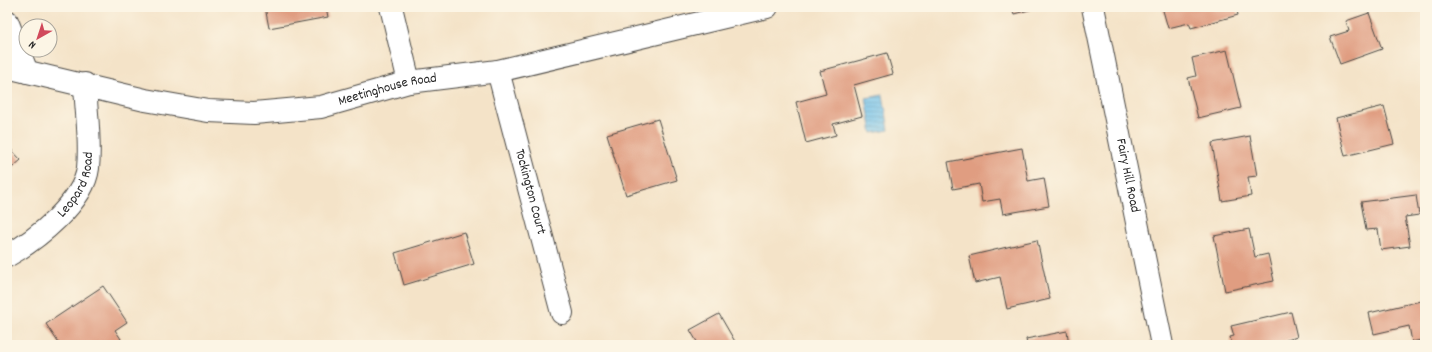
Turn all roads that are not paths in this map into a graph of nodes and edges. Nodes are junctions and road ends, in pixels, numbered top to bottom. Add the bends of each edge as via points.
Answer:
1 (391, 7) edge
2 (767, 7) edge
3 (1093, 7) edge
4 (7, 21) edge
5 (17, 69) edge
6 (498, 71) junction
7 (408, 82) junction
8 (85, 84) junction
9 (7, 256) edge
10 (562, 313) dead end
11 (1162, 345) edge

1 - 7 street
2 - 6 street, Meetinghouse Road
3 - 11 street, Fairy Hill Road
4 - 5 street
5 - 8 street, Meetinghouse Road
6 - 7 street, Meetinghouse Road
6 - 10 street, Tockington Court
7 - 8 street, Meetinghouse Road via 321,108 254,113 208,111 145,100
8 - 9 street, Leopard Road via 89,146 88,169 83,184 60,215 37,236

